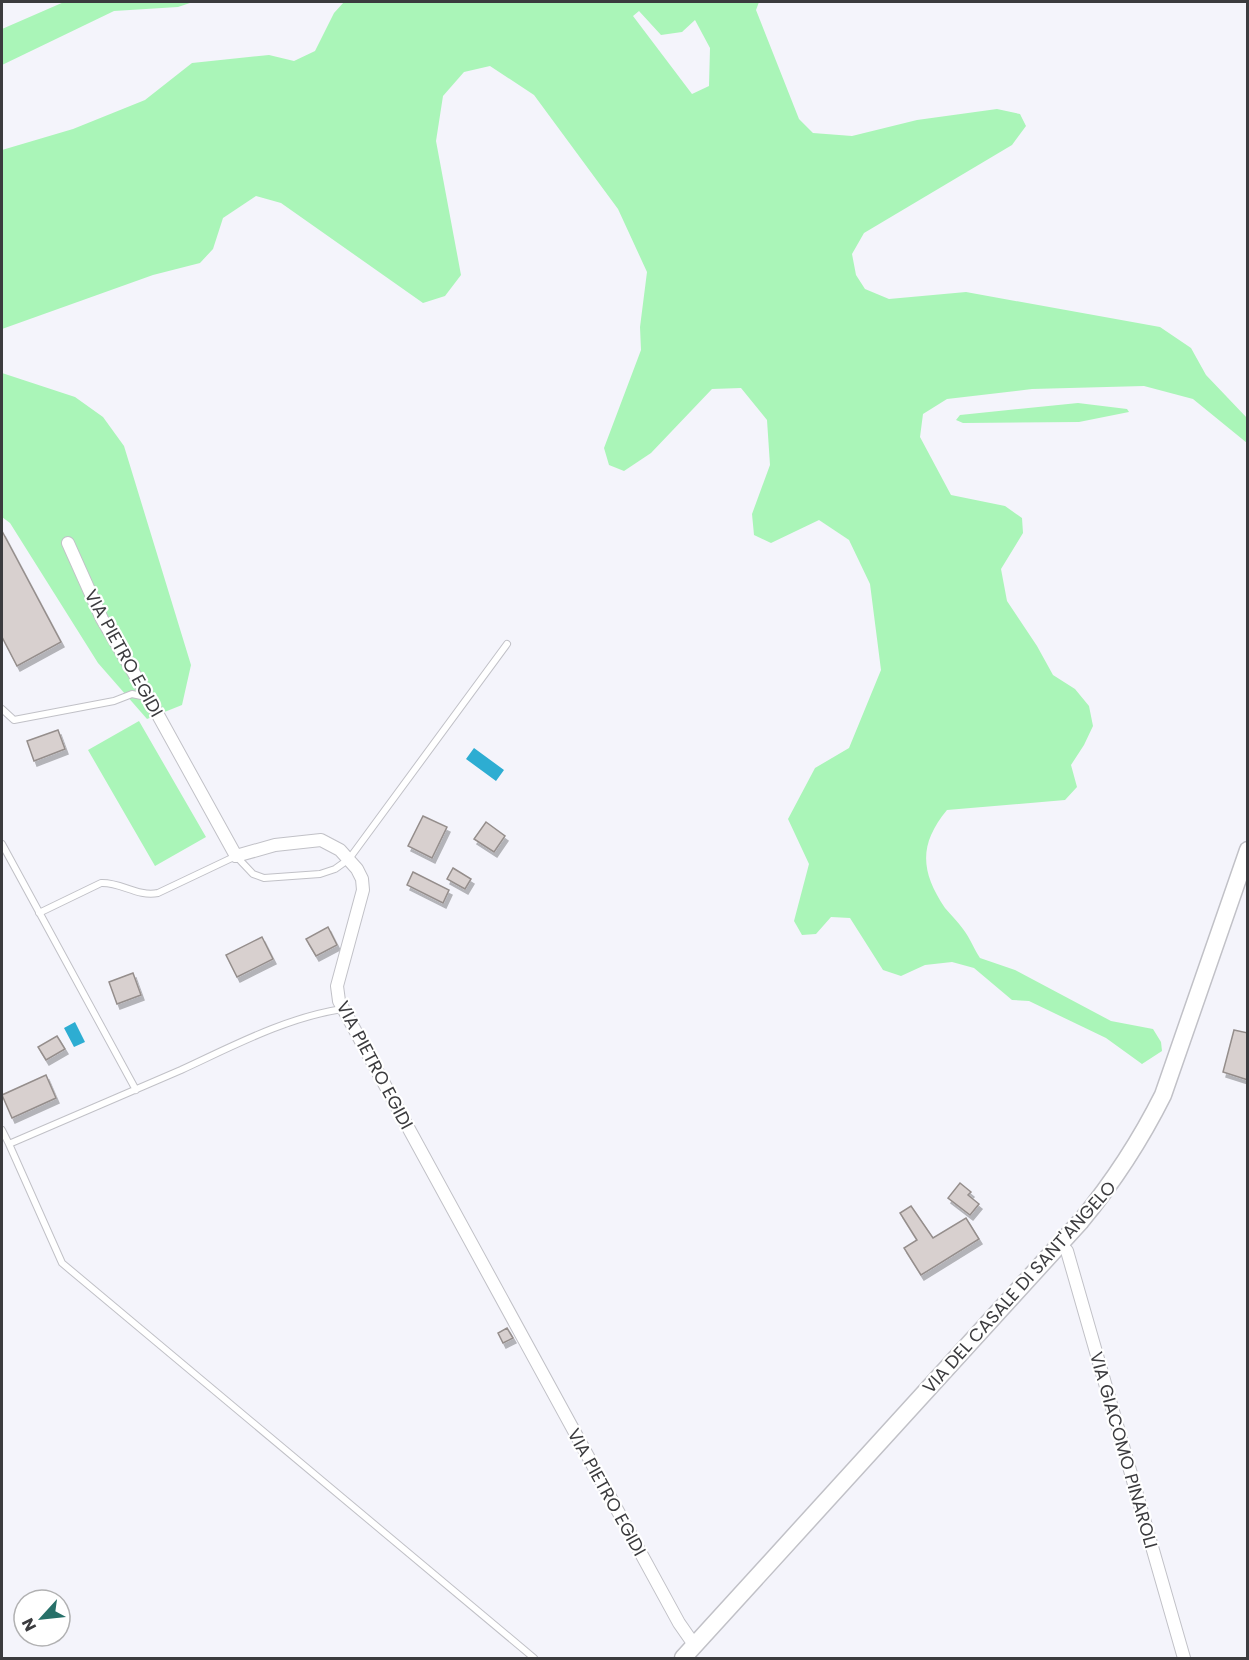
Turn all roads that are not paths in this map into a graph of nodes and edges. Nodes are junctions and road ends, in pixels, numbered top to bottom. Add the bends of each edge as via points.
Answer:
1 (68, 543) dead end
2 (507, 644) dead end
3 (148, 697) junction
4 (2, 709) edge
5 (2, 844) edge
6 (1248, 850) edge
7 (236, 856) junction
8 (349, 860) junction
9 (39, 913) junction
10 (342, 1009) junction
11 (136, 1090) junction
12 (2, 1130) edge
13 (9, 1143) junction
14 (1060, 1244) junction
15 (695, 1646) junction
16 (534, 1659) edge
17 (683, 1659) edge
18 (1184, 1659) edge

1 - 3 street, VIA PIETRO EGIDI via 102,619
2 - 8 lane
3 - 4 lane via 132,694 14,720
3 - 7 street, VIA PIETRO EGIDI
5 - 9 lane
6 - 14 main road, VIA DEL CASALE DI SANT'ANGELO via 1163,1095 1116,1177
7 - 8 street, VIA PIETRO EGIDI via 275,845 321,840
7 - 8 lane via 253,874 264,878 320,874
7 - 9 lane via 158,893 149,895 111,883 101,884
8 - 10 street, VIA PIETRO EGIDI via 360,873 363,890 337,986
9 - 11 lane
10 - 11 lane via 275,1027
10 - 15 street, VIA PIETRO EGIDI
11 - 13 lane
12 - 13 lane
13 - 16 lane via 62,1263
14 - 15 main road, VIA DEL CASALE DI SANT'ANGELO
14 - 18 street, VIA GIACOMO PINAROLI via 1067,1251
15 - 17 main road, VIA DEL CASALE DI SANT'ANGELO

